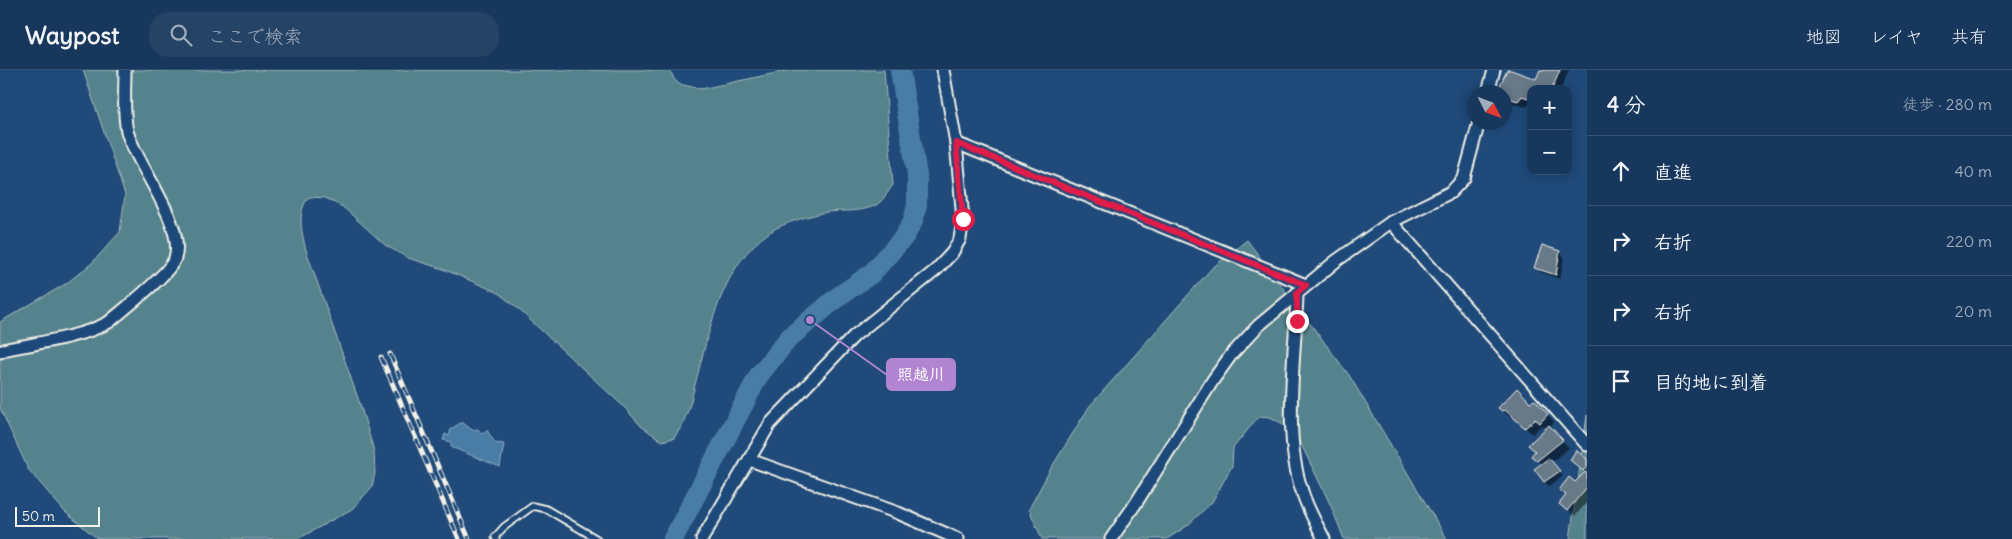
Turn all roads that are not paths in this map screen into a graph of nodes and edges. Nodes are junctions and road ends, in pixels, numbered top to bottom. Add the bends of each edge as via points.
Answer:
1 (125, 70) edge
2 (943, 70) edge
3 (1494, 70) edge
4 (1490, 85) edge
5 (1478, 130) edge
6 (956, 143) junction
7 (1391, 222) junction
8 (1306, 285) junction
9 (1297, 293) junction
10 (0, 352) edge
11 (1587, 445) edge
12 (750, 460) junction
13 (496, 539) edge
14 (597, 539) edge
15 (702, 539) edge
16 (958, 539) edge
17 (1111, 539) edge
18 (1324, 539) edge

1 - 10 street via 127,130 174,231 175,260 100,327
2 - 6 street
3 - 4 street
5 - 7 street via 1464,178 1459,184 1451,192
6 - 8 street
6 - 12 street via 963,219 960,239 952,253 828,362 770,424
7 - 8 street
7 - 11 street
8 - 9 street
9 - 17 street via 1258,326 1212,380
9 - 18 street via 1291,404 1294,453 1301,490
12 - 15 street
12 - 16 street via 898,513
13 - 14 lane via 504,527 533,506 546,509

